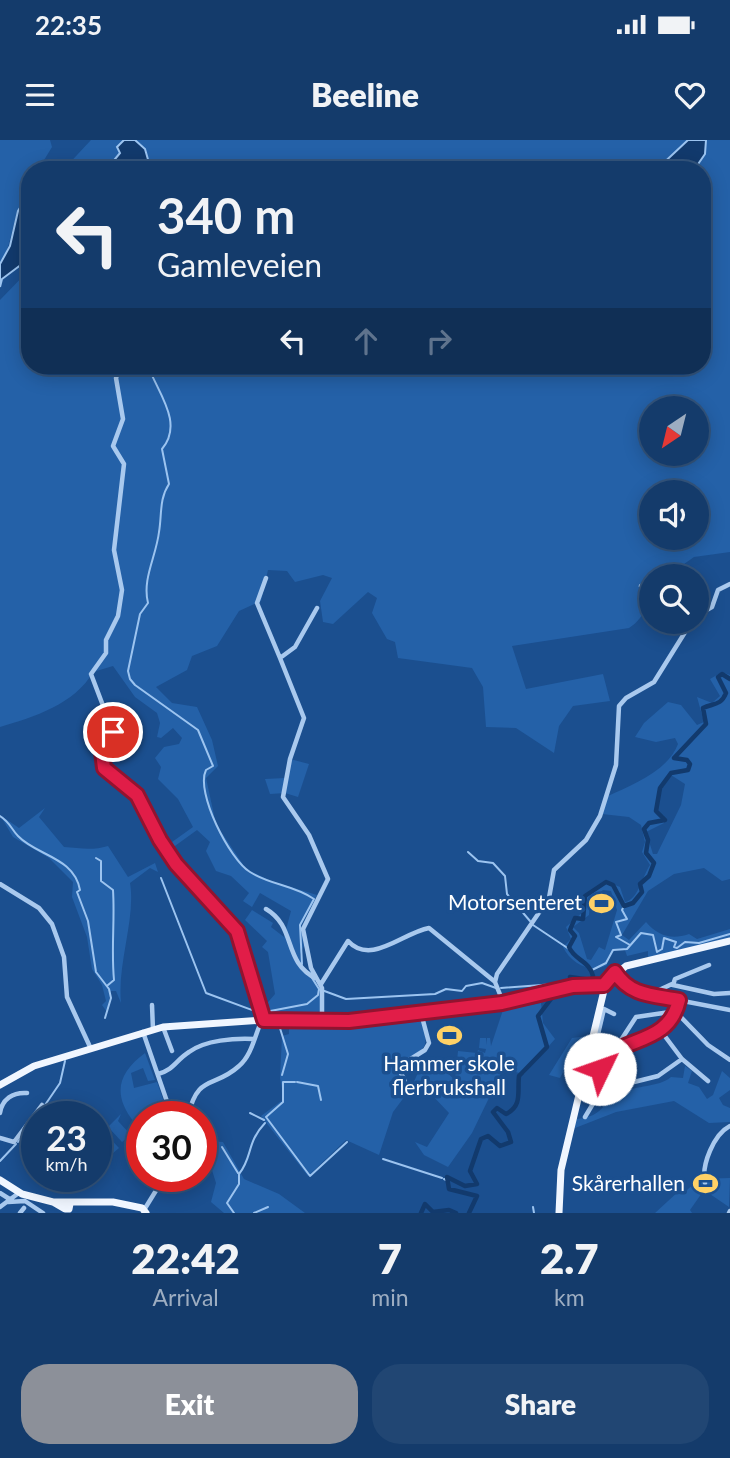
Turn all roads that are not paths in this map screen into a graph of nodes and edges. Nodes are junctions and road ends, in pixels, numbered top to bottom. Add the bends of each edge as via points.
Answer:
1 (117, 375) edge
2 (266, 578) dead end
3 (730, 584) edge
4 (317, 608) dead end
5 (709, 609) edge
6 (684, 634) edge
7 (280, 658) junction
8 (0, 884) edge
9 (266, 909) dead end
10 (730, 941) edge
11 (709, 965) dead end
12 (613, 973) junction
13 (317, 979) junction
14 (495, 982) junction
15 (672, 984) junction
16 (321, 985) junction
17 (604, 987) junction
18 (659, 990) dead end
19 (730, 993) edge
20 (679, 1000) junction
21 (504, 1003) junction
22 (152, 1005) dead end
23 (730, 1010) edge
24 (421, 1012) junction
25 (676, 1012) junction
26 (614, 1014) dead end
27 (322, 1021) junction
28 (262, 1024) junction
29 (163, 1027) junction
30 (153, 1030) junction
31 (661, 1031) junction
32 (142, 1032) junction
33 (254, 1039) junction
34 (622, 1048) junction
35 (91, 1049) junction
36 (172, 1051) dead end
37 (605, 1058) junction
38 (682, 1059) junction
39 (730, 1060) edge
40 (605, 1072) dead end
41 (158, 1074) junction
42 (708, 1081) dead end
43 (634, 1082) junction
44 (1, 1084) edge
45 (626, 1084) dead end
46 (407, 1086) dead end
47 (27, 1093) dead end
48 (167, 1101) edge
49 (192, 1101) edge
50 (0, 1113) edge
51 (585, 1117) dead end
52 (730, 1126) edge
53 (21, 1134) edge
54 (0, 1138) edge
55 (0, 1180) edge
56 (705, 1183) dead end
57 (21, 1191) edge
58 (23, 1192) joint
59 (154, 1192) edge
60 (0, 1193) edge
61 (11, 1200) junction
62 (0, 1208) edge
63 (66, 1208) edge
64 (141, 1210) edge
65 (43, 1213) edge
66 (559, 1213) edge

1 - 28 street via 123,419 113,446 124,464 114,550 122,590 106,653 91,674 113,732 102,752 104,768 137,795 171,858 237,931
2 - 7 street via 257,603
3 - 5 street via 718,590
4 - 7 street via 295,647
6 - 14 street via 654,682 621,702 616,765 600,817 586,840 554,870 549,898
7 - 13 street via 304,718 285,778 284,797 309,835 328,878 303,929
8 - 35 street via 39,908 52,924 64,957 67,997
9 - 13 street via 282,920 301,968
10 - 12 main road
11 - 15 street
12 - 17 main road
12 - 20 street via 636,992
13 - 16 street
14 - 16 street via 428,928 370,952 348,941
14 - 21 street
15 - 18 street
15 - 19 street
16 - 27 street
17 - 21 main road via 564,987
17 - 66 main road via 561,1170
20 - 23 street
20 - 25 street
21 - 24 main road
22 - 30 street
24 - 27 main road
24 - 46 street via 428,1047 401,1065
25 - 31 street
25 - 34 street via 636,1017 621,1040
25 - 39 street
26 - 37 street via 604,1009 594,1051 595,1056
27 - 28 main road
28 - 29 main road
28 - 33 street
29 - 30 main road
29 - 36 street
30 - 32 main road
31 - 34 street
31 - 38 street
32 - 35 main road
32 - 41 street
33 - 41 street via 193,1049 174,1068
33 - 49 street via 238,1067 206,1084
34 - 37 street
35 - 44 main road via 31,1067
37 - 40 street via 600,1069
38 - 42 street
38 - 43 street via 664,1073
41 - 48 street
43 - 45 street
43 - 51 street via 622,1080 605,1090
47 - 50 street via 8,1098
52 - 56 street via 715,1139
53 - 54 street via 15,1142
55 - 57 main road
58 - 61 street
58 - 63 main road
59 - 64 street
60 - 61 street
61 - 62 street
61 - 65 street via 25,1201
63 - 64 main road via 113,1202

